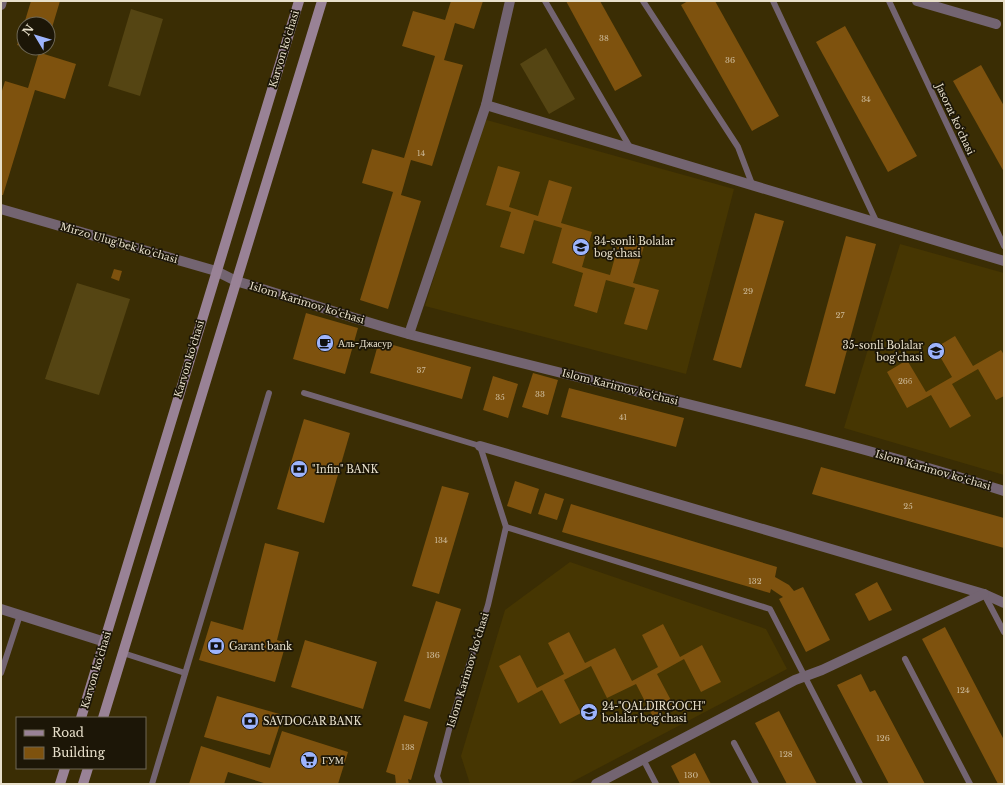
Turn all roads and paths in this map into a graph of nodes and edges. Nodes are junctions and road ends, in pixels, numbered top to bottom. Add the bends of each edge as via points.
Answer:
1 (2, 1) edge
2 (299, 1) edge
3 (322, 1) edge
4 (510, 1) edge
5 (545, 1) edge
6 (643, 1) edge
7 (774, 1) edge
8 (889, 1) edge
9 (917, 1) edge
10 (1, 5) edge
11 (996, 24) dead end
12 (486, 105) junction
13 (631, 149) junction
14 (752, 184) junction
15 (1, 210) edge
16 (877, 224) junction
17 (1004, 246) edge
18 (1004, 261) edge
19 (216, 271) junction
20 (236, 281) junction
21 (409, 334) junction
22 (269, 393) dead end
23 (304, 394) dead end
24 (480, 446) junction
25 (1004, 491) edge
26 (506, 527) junction
27 (984, 594) junction
28 (1004, 603) edge
29 (1, 609) edge
30 (20, 615) junction
31 (1004, 632) edge
32 (105, 642) junction
33 (123, 653) junction
34 (905, 659) dead end
35 (1, 673) edge
36 (185, 673) junction
37 (804, 676) junction
38 (81, 717) edge
39 (104, 717) edge
40 (734, 743) dead end
41 (643, 759) junction
42 (65, 769) edge
43 (88, 769) edge
44 (60, 784) edge
45 (83, 784) edge
46 (152, 784) edge
47 (440, 784) edge
48 (596, 784) edge
49 (656, 784) edge
50 (756, 784) edge
51 (860, 784) edge
52 (970, 784) edge

1 - 10 street
2 - 19 main road, Karvon ko'chasi
3 - 20 main road
4 - 12 street
5 - 13 lane
6 - 14 lane via 738,147
7 - 16 lane
8 - 17 lane, Jasorat ko‘chasi
9 - 11 street
12 - 13 street
12 - 21 street
13 - 14 street
14 - 16 street
15 - 19 street, Mirzo Ulug'bek ko'chasi
16 - 18 street
19 - 20 street, Mirzo Ulug'bek ko'chasi
19 - 32 main road, Karvon ko'chasi
20 - 21 street, Islom Karimov ko‘chasi
20 - 33 main road
21 - 25 street, Islom Karimov ko‘chasi via 696,405
22 - 36 lane
23 - 24 lane
24 - 26 lane
24 - 27 street
26 - 37 lane via 770,608
26 - 47 lane, Islom Karimov ko‘chasi via 488,605 451,722 437,776
27 - 28 street
27 - 31 lane
27 - 37 street via 822,670
29 - 30 street
30 - 32 street
30 - 35 lane
32 - 38 main road, Karvon ko'chasi
33 - 36 lane
33 - 39 main road
34 - 52 lane
36 - 46 lane
37 - 41 street
37 - 51 lane
40 - 50 lane
41 - 48 street
41 - 49 lane
42 - 44 main road
43 - 45 main road

